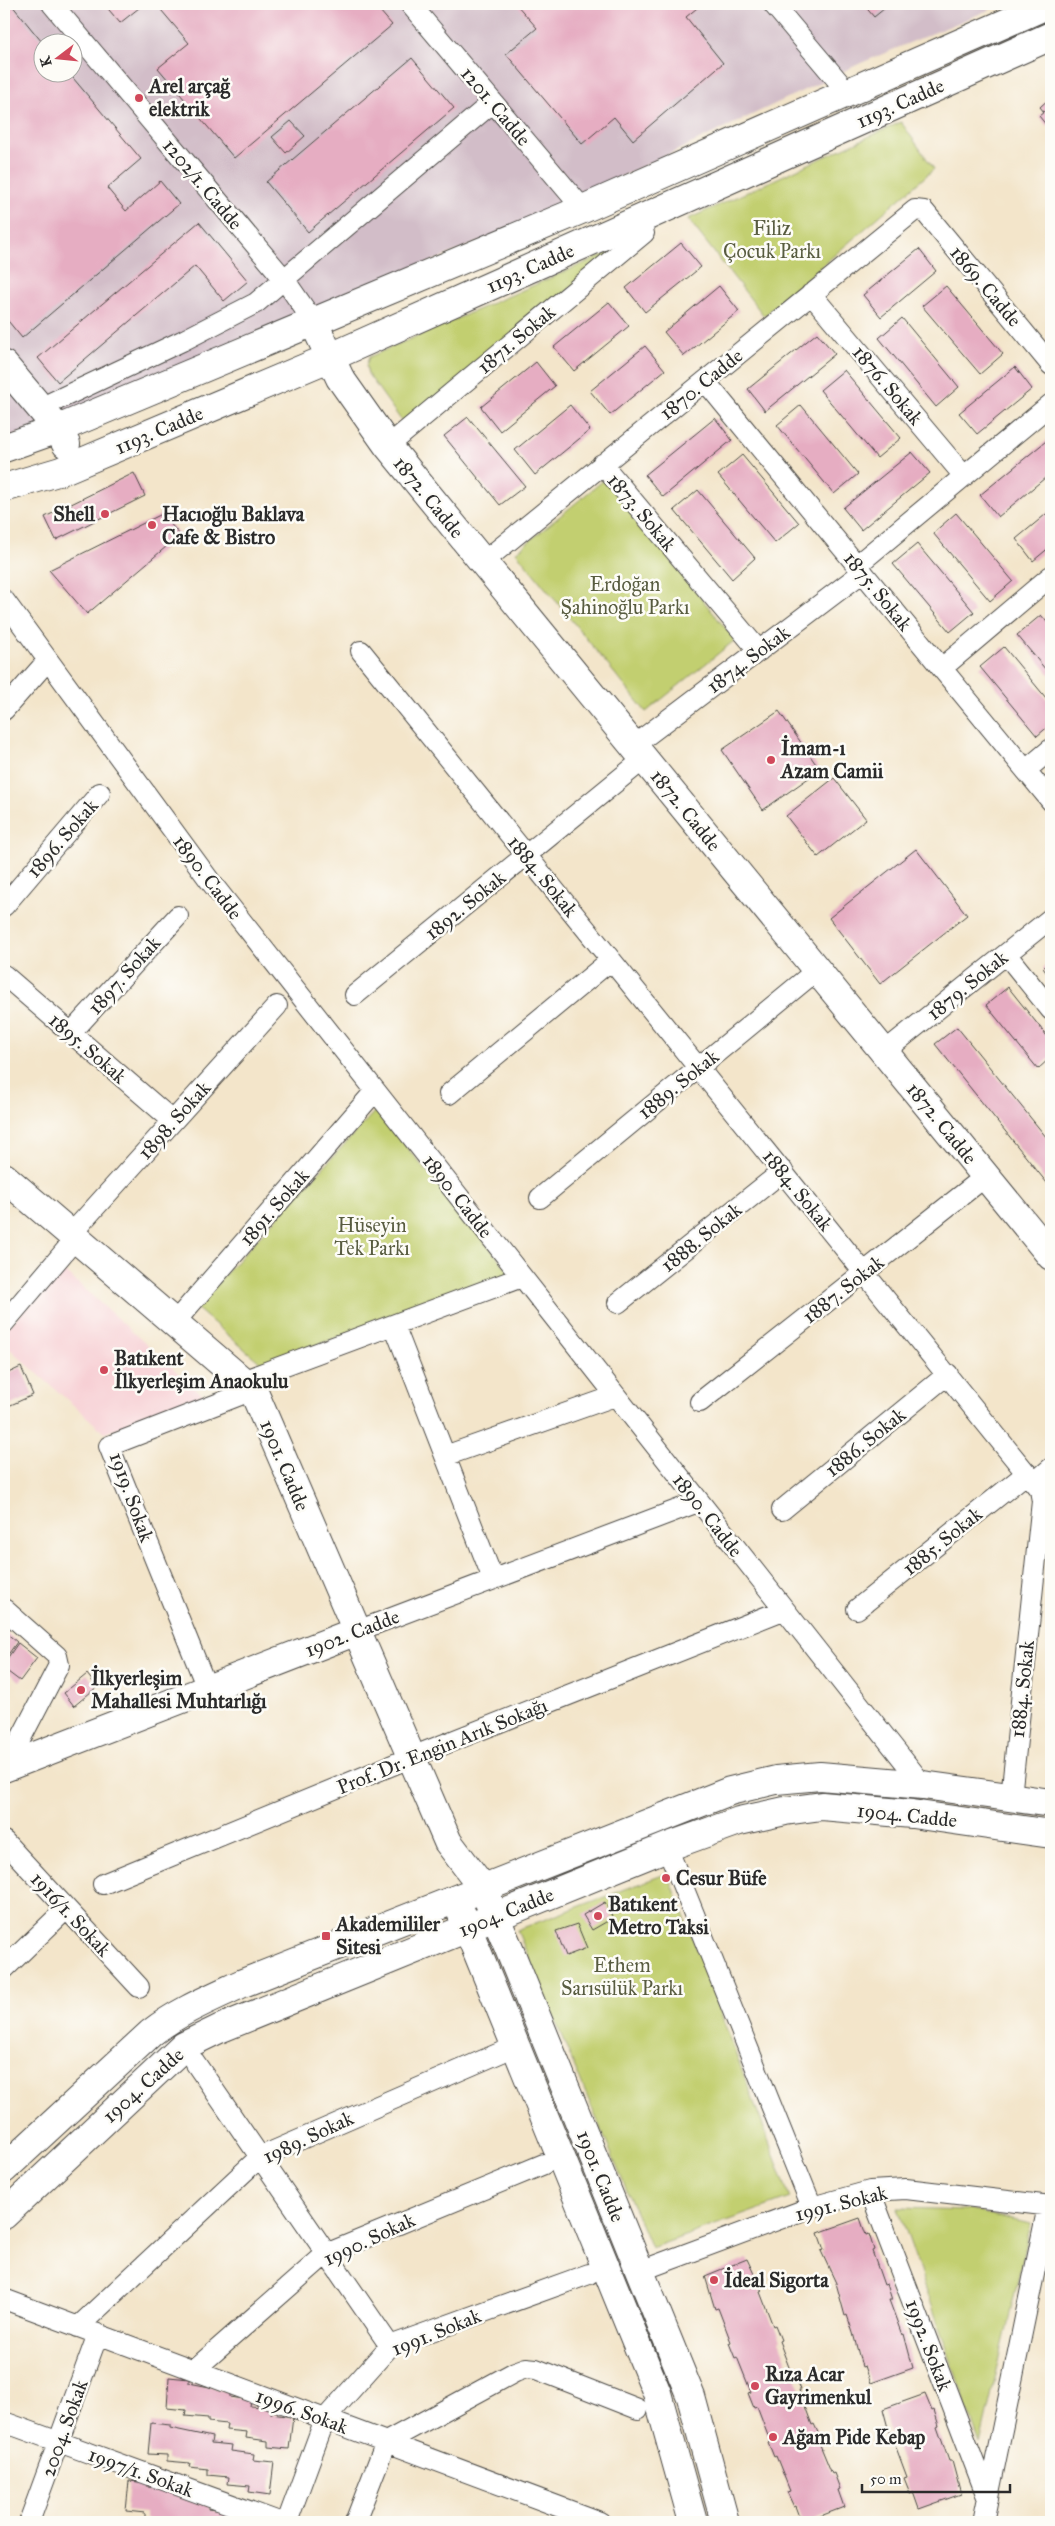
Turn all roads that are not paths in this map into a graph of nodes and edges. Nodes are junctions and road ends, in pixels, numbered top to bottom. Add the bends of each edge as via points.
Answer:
1 (52, 4) edge
2 (410, 4) edge
3 (774, 4) edge
4 (1050, 4) edge
5 (1051, 36) edge
6 (849, 94) junction
7 (493, 102) junction
8 (583, 209) junction
9 (920, 209) joint
10 (644, 233) dead end
11 (284, 280) junction
12 (812, 294) junction
13 (312, 321) junction
14 (330, 357) junction
15 (4, 365) edge
16 (1051, 365) edge
17 (705, 380) junction
18 (1051, 404) edge
19 (40, 408) junction
20 (58, 429) junction
21 (388, 446) junction
22 (4, 448) edge
23 (4, 452) edge
24 (78, 464) junction
25 (602, 464) junction
26 (964, 476) junction
27 (11, 486) edge
28 (483, 562) junction
29 (860, 569) junction
30 (1051, 576) edge
31 (4, 600) edge
32 (361, 651) dead end
33 (759, 651) junction
34 (48, 660) junction
35 (942, 668) junction
36 (4, 710) edge
37 (1051, 749) edge
38 (639, 752) junction
39 (1026, 770) junction
40 (100, 793) dead end
41 (1051, 801) edge
42 (526, 855) junction
43 (4, 906) edge
44 (178, 916) dead end
45 (1051, 918) edge
46 (1006, 954) junction
47 (611, 960) junction
48 (817, 970) junction
49 (4, 975) edge
50 (355, 995) dead end
51 (277, 1006) dead end
52 (1051, 1010) edge
53 (71, 1033) junction
54 (884, 1052) junction
55 (699, 1068) junction
56 (375, 1091) junction
57 (449, 1094) dead end
58 (173, 1121) junction
59 (783, 1172) junction
60 (986, 1176) junction
61 (4, 1177) edge
62 (540, 1198) dead end
63 (74, 1236) junction
64 (1051, 1256) edge
65 (864, 1272) junction
66 (522, 1277) junction
67 (618, 1304) dead end
68 (4, 1323) edge
69 (174, 1323) junction
70 (394, 1325) junction
71 (948, 1374) junction
72 (248, 1386) junction
73 (615, 1396) junction
74 (700, 1402) dead end
75 (445, 1456) junction
76 (1051, 1468) edge
77 (1031, 1477) junction
78 (698, 1502) junction
79 (782, 1510) dead end
80 (493, 1579) junction
81 (4, 1609) edge
82 (857, 1609) dead end
83 (784, 1610) junction
84 (357, 1631) junction
85 (207, 1688) junction
86 (412, 1757) junction
87 (5, 1766) edge
88 (922, 1785) junction
89 (1011, 1797) junction
90 (1051, 1803) edge
91 (1051, 1834) edge
92 (4, 1841) edge
93 (448, 1842) junction
94 (667, 1847) junction
95 (103, 1884) dead end
96 (484, 1888) junction
97 (456, 1899) junction
98 (66, 1909) junction
99 (495, 1916) junction
100 (468, 1928) junction
101 (4, 1969) edge
102 (139, 1987) dead end
103 (502, 2052) dead end
104 (194, 2061) dead end
105 (260, 2157) junction
106 (544, 2164) dead end
107 (4, 2169) edge
108 (870, 2191) junction
109 (1050, 2206) edge
110 (812, 2207) junction
111 (4, 2214) edge
112 (326, 2254) junction
113 (640, 2271) junction
114 (589, 2274) dead end
115 (4, 2299) edge
116 (78, 2327) junction
117 (98, 2334) junction
118 (390, 2346) junction
119 (194, 2370) junction
120 (638, 2410) dead end
121 (325, 2419) junction
122 (4, 2422) edge
123 (58, 2442) junction
124 (386, 2442) junction
125 (988, 2499) junction
126 (29, 2522) edge
127 (279, 2522) edge
128 (287, 2522) edge
129 (355, 2522) edge
130 (600, 2522) edge
131 (693, 2522) edge
132 (725, 2522) edge
133 (983, 2522) edge

1 - 11 street, 1202/1. Cadde
2 - 7 street, 1201. Cadde
3 - 6 street
4 - 6 main road, 1193. Cadde
5 - 14 main road, 1193. Cadde
6 - 8 main road, 1193. Cadde
7 - 8 street, 1201. Cadde
7 - 11 street
8 - 13 main road, 1193. Cadde
9 - 12 street, 1870. Cadde
9 - 16 street, 1869. Cadde
10 - 21 street, 1871. Sokak
11 - 13 street, 1202/1. Cadde
11 - 19 street via 256,303
12 - 17 street, 1870. Cadde
12 - 26 street, 1876. Sokak
13 - 14 main road, 1872. Cadde
13 - 20 main road, 1193. Cadde
14 - 21 main road, 1872. Cadde via 340,378
14 - 24 main road, 1193. Cadde
15 - 19 main road
17 - 25 street, 1870. Cadde
17 - 29 street, 1875. Sokak
18 - 26 street, 1874. Sokak
19 - 20 main road
20 - 22 main road, 1193. Cadde
20 - 24 main road
21 - 28 main road, 1872. Cadde
23 - 27 main road
24 - 27 main road, 1193. Cadde
25 - 28 street, 1870. Cadde
25 - 33 street, 1873. Sokak
26 - 29 street, 1874. Sokak
28 - 38 main road, 1872. Cadde
29 - 33 street, 1874. Sokak
29 - 35 street, 1875. Sokak
30 - 35 street
31 - 34 street, 1890. Cadde
32 - 42 street, 1884. Sokak
33 - 38 street, 1874. Sokak
34 - 36 street
34 - 56 street, 1890. Cadde via 210,881
35 - 39 street, 1875. Sokak
37 - 39 street
38 - 42 street, 1892. Sokak
38 - 48 main road, 1872. Cadde
39 - 41 street, 1875. Sokak
40 - 43 street, 1896. Sokak
42 - 47 street, 1884. Sokak
42 - 50 street, 1892. Sokak
44 - 53 street, 1897. Sokak
45 - 46 street, 1879. Sokak
46 - 52 street
46 - 54 street, 1879. Sokak
47 - 55 street, 1884. Sokak
47 - 57 street
48 - 54 main road, 1872. Cadde
48 - 55 street, 1889. Sokak
49 - 53 street, 1895. Sokak
51 - 58 street, 1898. Sokak
53 - 58 street, 1895. Sokak
54 - 60 main road, 1872. Cadde
55 - 59 street, 1884. Sokak
55 - 62 street, 1889. Sokak
56 - 66 street, 1890. Cadde
56 - 69 street, 1891. Sokak
58 - 63 street, 1898. Sokak
59 - 65 street, 1884. Sokak
59 - 67 street, 1888. Sokak
60 - 64 main road, 1872. Cadde
60 - 65 street, 1887. Sokak
61 - 63 main road, 1901. Cadde
63 - 68 street, 1898. Sokak
63 - 69 main road, 1901. Cadde
65 - 71 street, 1884. Sokak
65 - 74 street, 1887. Sokak
66 - 70 street
66 - 73 street, 1890. Cadde
69 - 72 main road, 1901. Cadde
70 - 72 street
70 - 75 street
71 - 77 street, 1884. Sokak
71 - 79 street, 1886. Sokak
72 - 84 main road, 1901. Cadde
72 - 85 street, 1919. Sokak via 109,1446
73 - 75 street
73 - 78 street, 1890. Cadde
75 - 80 street
76 - 77 street, 1885. Sokak
77 - 82 street, 1885. Sokak
77 - 89 street, 1884. Sokak via 1040,1490 1042,1501
78 - 80 street, 1902. Cadde
78 - 83 street, 1890. Cadde
80 - 84 street, 1902. Cadde
81 - 87 street via 59,1660 59,1666
83 - 86 street, Prof. Dr. Engin Arık Sokağı
83 - 88 street, 1890. Cadde
84 - 85 main road, 1902. Cadde
84 - 86 main road, 1901. Cadde
85 - 87 main road, 1902. Cadde
86 - 93 main road, 1901. Cadde
86 - 95 street, Prof. Dr. Engin Arık Sokağı
88 - 89 main road, 1904. Cadde
88 - 96 main road, 1904. Cadde via 820,1776 758,1784 730,1791
89 - 90 main road, 1904. Cadde
91 - 94 main road, 1904. Cadde via 912,1814 822,1806 739,1821
92 - 98 street, 1916/1. Sokak
93 - 96 main road, 1901. Cadde
93 - 97 main road, 1901. Cadde
94 - 99 main road, 1904. Cadde
94 - 110 street
96 - 97 main road, 1904. Cadde
96 - 99 main road, 1901. Cadde
97 - 100 main road, 1901. Cadde
97 - 107 main road, 1904. Cadde via 243,1984 169,2019
98 - 101 street
98 - 102 street, 1916/1. Sokak
99 - 100 main road, 1904. Cadde
99 - 113 main road, 1901. Cadde
100 - 111 main road, 1904. Cadde via 184,2046
100 - 131 main road, 1901. Cadde via 657,2393
103 - 105 street, 1989. Sokak
104 - 105 street
105 - 112 street
105 - 116 street, 1989. Sokak
106 - 112 street, 1990. Sokak
108 - 109 street, 1991. Sokak via 906,2189
108 - 110 street, 1991. Sokak
108 - 125 street, 1992. Sokak
109 - 125 street
110 - 113 street, 1991. Sokak
112 - 118 street
112 - 119 street, 1990. Sokak
113 - 132 main road, 1901. Cadde via 691,2397
114 - 118 street, 1991. Sokak
115 - 116 street, 1996. Sokak
116 - 117 street, 1996. Sokak
117 - 119 street, 1996. Sokak
117 - 123 street, 2004. Sokak
118 - 121 street, 1991. Sokak
119 - 121 street, 1996. Sokak
120 - 124 street via 536,2369 526,2368
121 - 124 street, 1996. Sokak
121 - 128 street, 1991. Sokak
122 - 123 street, 1997/1. Sokak
123 - 126 street, 2004. Sokak
123 - 127 street, 1997/1. Sokak
124 - 129 street
124 - 130 street, 1996. Sokak
125 - 133 street

